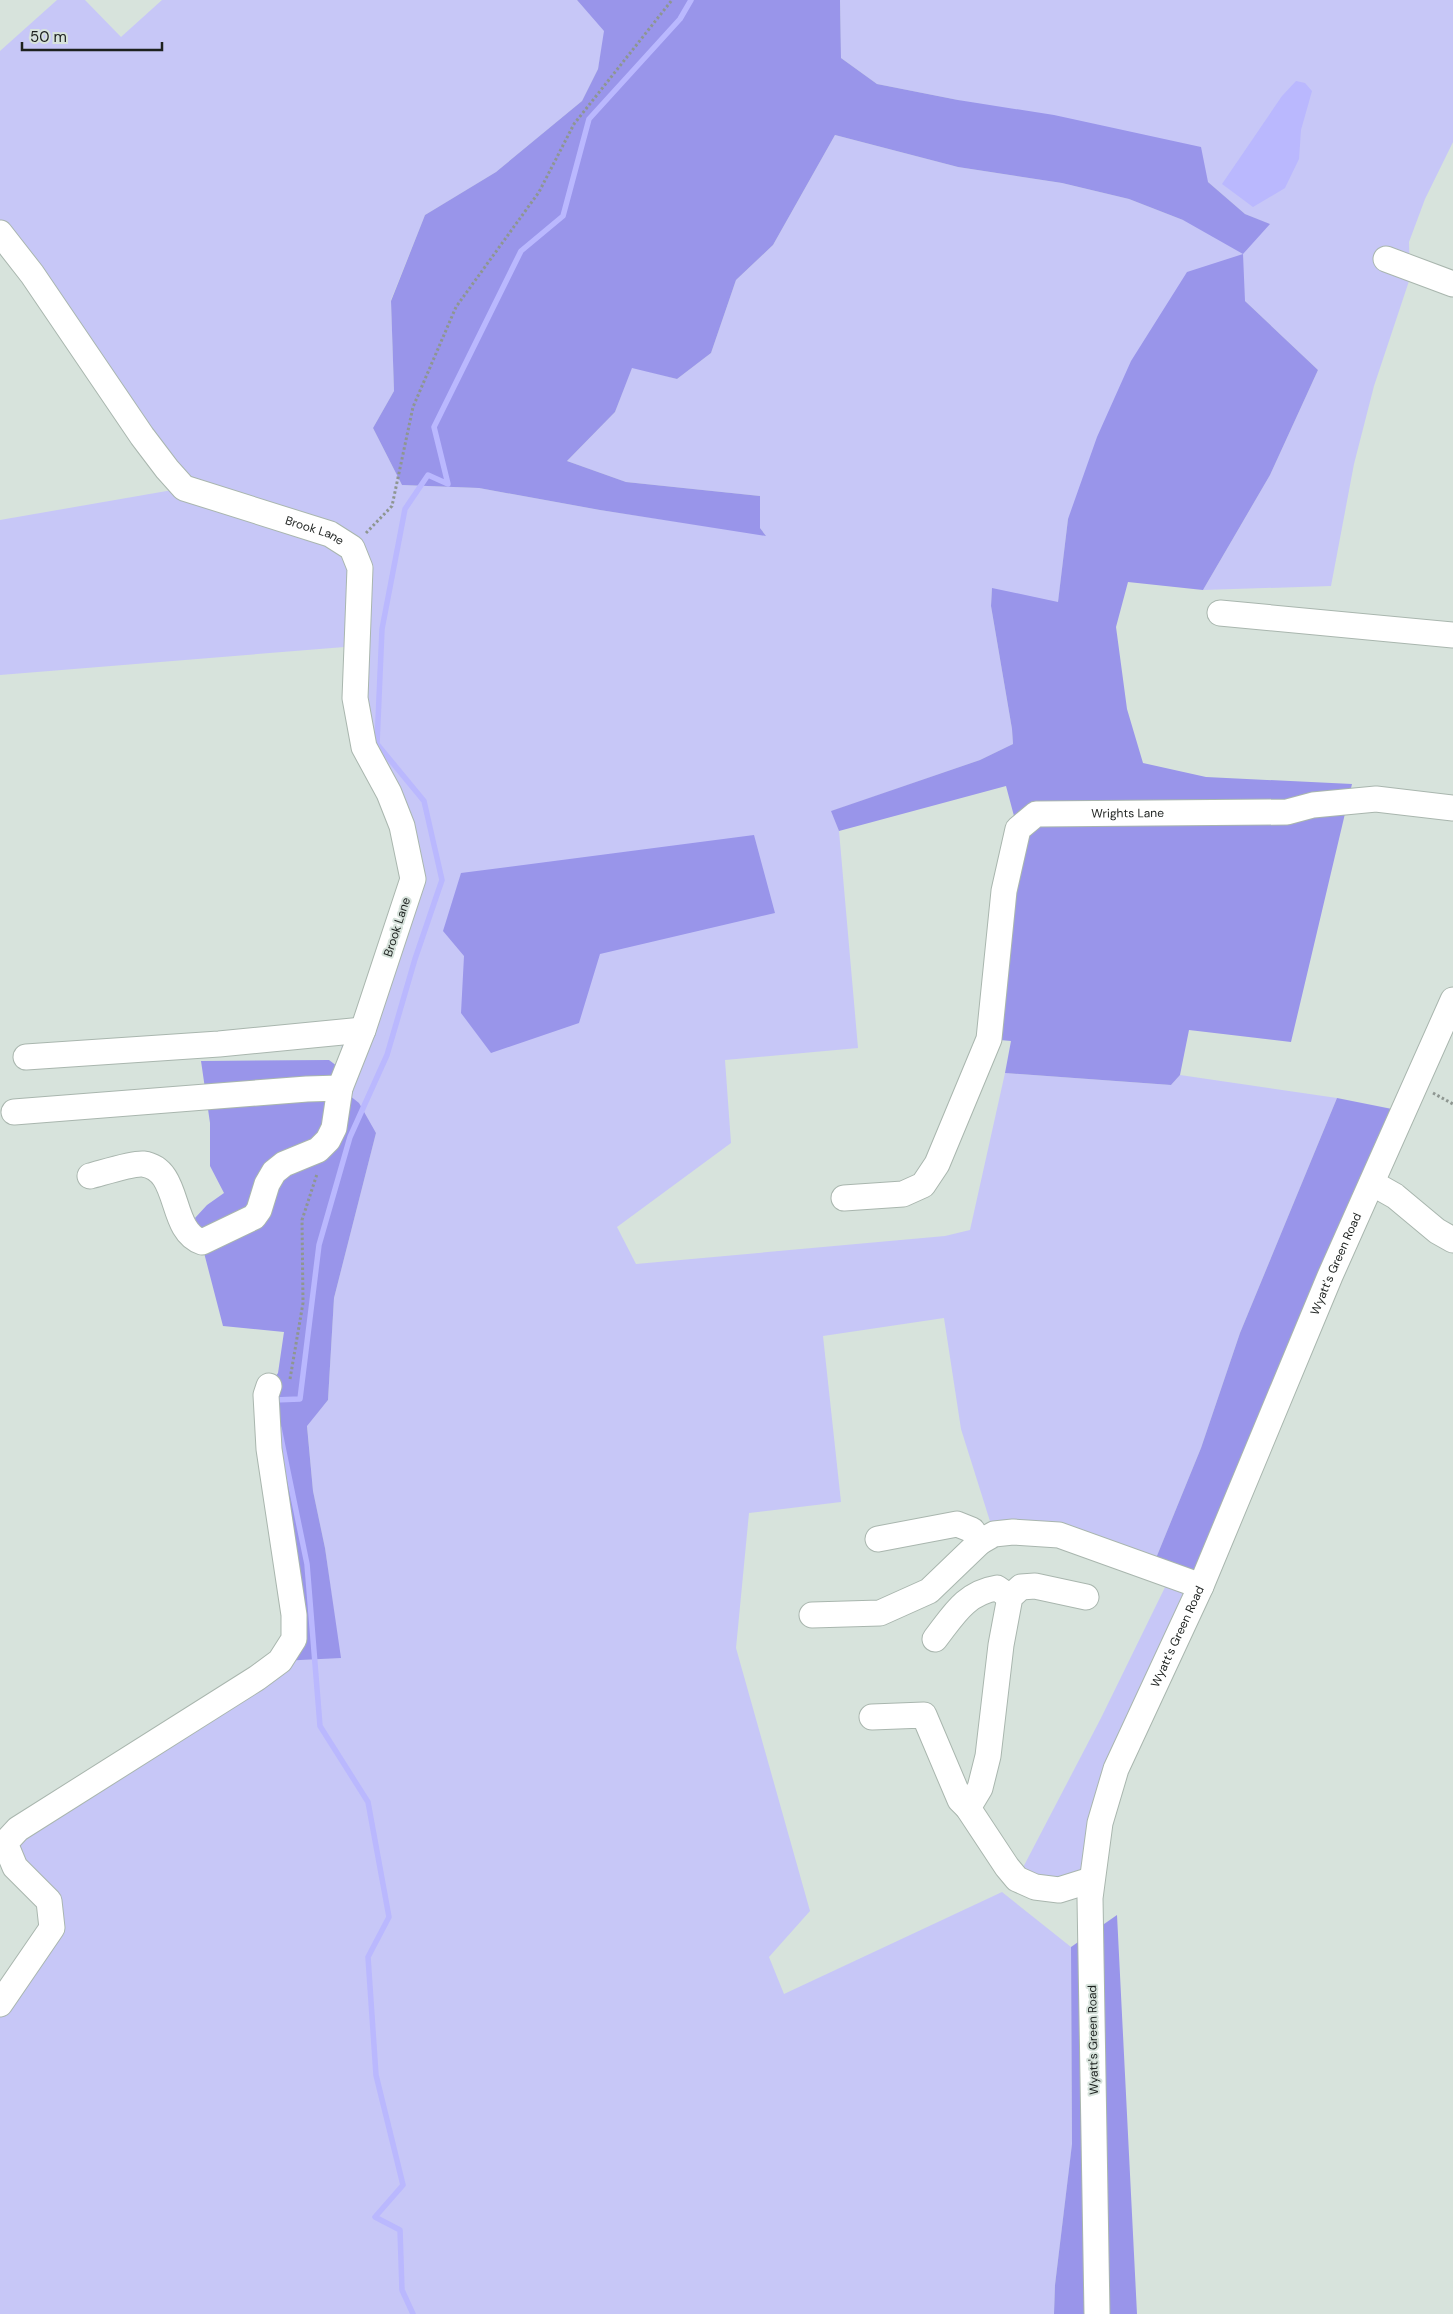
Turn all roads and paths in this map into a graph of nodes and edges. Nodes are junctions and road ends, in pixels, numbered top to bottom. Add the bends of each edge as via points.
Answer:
1 (672, 0) edge
2 (0, 233) edge
3 (1386, 259) dead end
4 (1453, 284) edge
5 (352, 548) junction
6 (1220, 613) dead end
7 (1453, 636) edge
8 (1453, 808) edge
9 (1452, 1004) edge
10 (363, 1030) junction
11 (26, 1057) dead end
12 (340, 1088) junction
13 (14, 1112) dead end
14 (328, 1140) junction
15 (90, 1176) dead end
16 (1372, 1184) junction
17 (844, 1198) dead end
18 (1453, 1240) edge
19 (269, 1386) joint
20 (878, 1539) dead end
21 (980, 1542) junction
22 (1201, 1586) junction
23 (1086, 1597) dead end
24 (1010, 1598) junction
25 (812, 1615) dead end
26 (935, 1639) dead end
27 (872, 1717) dead end
28 (968, 1808) junction
29 (1091, 1880) junction
30 (0, 2004) edge
31 (1097, 2314) edge

1 - 5 path via 574,124 539,192 456,306 414,407 392,506
2 - 5 street, Brook Lane via 32,274 142,436 184,488 330,534
3 - 4 street
5 - 10 street, Brook Lane via 360,568 354,698 364,747 389,793 402,826 413,879
6 - 7 street
8 - 17 street, Wrights Lane via 1376,799 1312,805 1287,812 1036,814 1018,829 1004,891 989,1039 937,1164 923,1185 904,1194
9 - 16 street, Wyatt's Green Road
10 - 11 street
10 - 12 street, Brook Lane
12 - 13 street
12 - 14 street, Brook Lane via 335,1122
14 - 15 street via 318,1150 284,1164 274,1172 254,1217 202,1242 193,1239 186,1231 165,1177 156,1168 142,1164
14 - 19 path via 302,1220 302,1303 289,1387
16 - 18 street via 1395,1196
16 - 22 street, Wyatt's Green Road via 1330,1276
19 - 30 street via 266,1395 269,1449 294,1614 294,1639 280,1661 256,1678 18,1829 4,1843 15,1867 49,1901 52,1928
20 - 21 street via 958,1524 972,1530
21 - 22 street via 994,1534 1013,1532 1059,1535
21 - 25 street via 929,1591 880,1613
22 - 29 street, Wyatt's Green Road via 1116,1769 1100,1823
23 - 24 street via 1035,1586 1020,1587
24 - 26 street via 997,1588 974,1594
24 - 28 street via 988,1756 980,1788
27 - 28 street via 924,1715 960,1800
28 - 29 street via 1017,1879 1059,1890
29 - 31 street, Wyatt's Green Road

